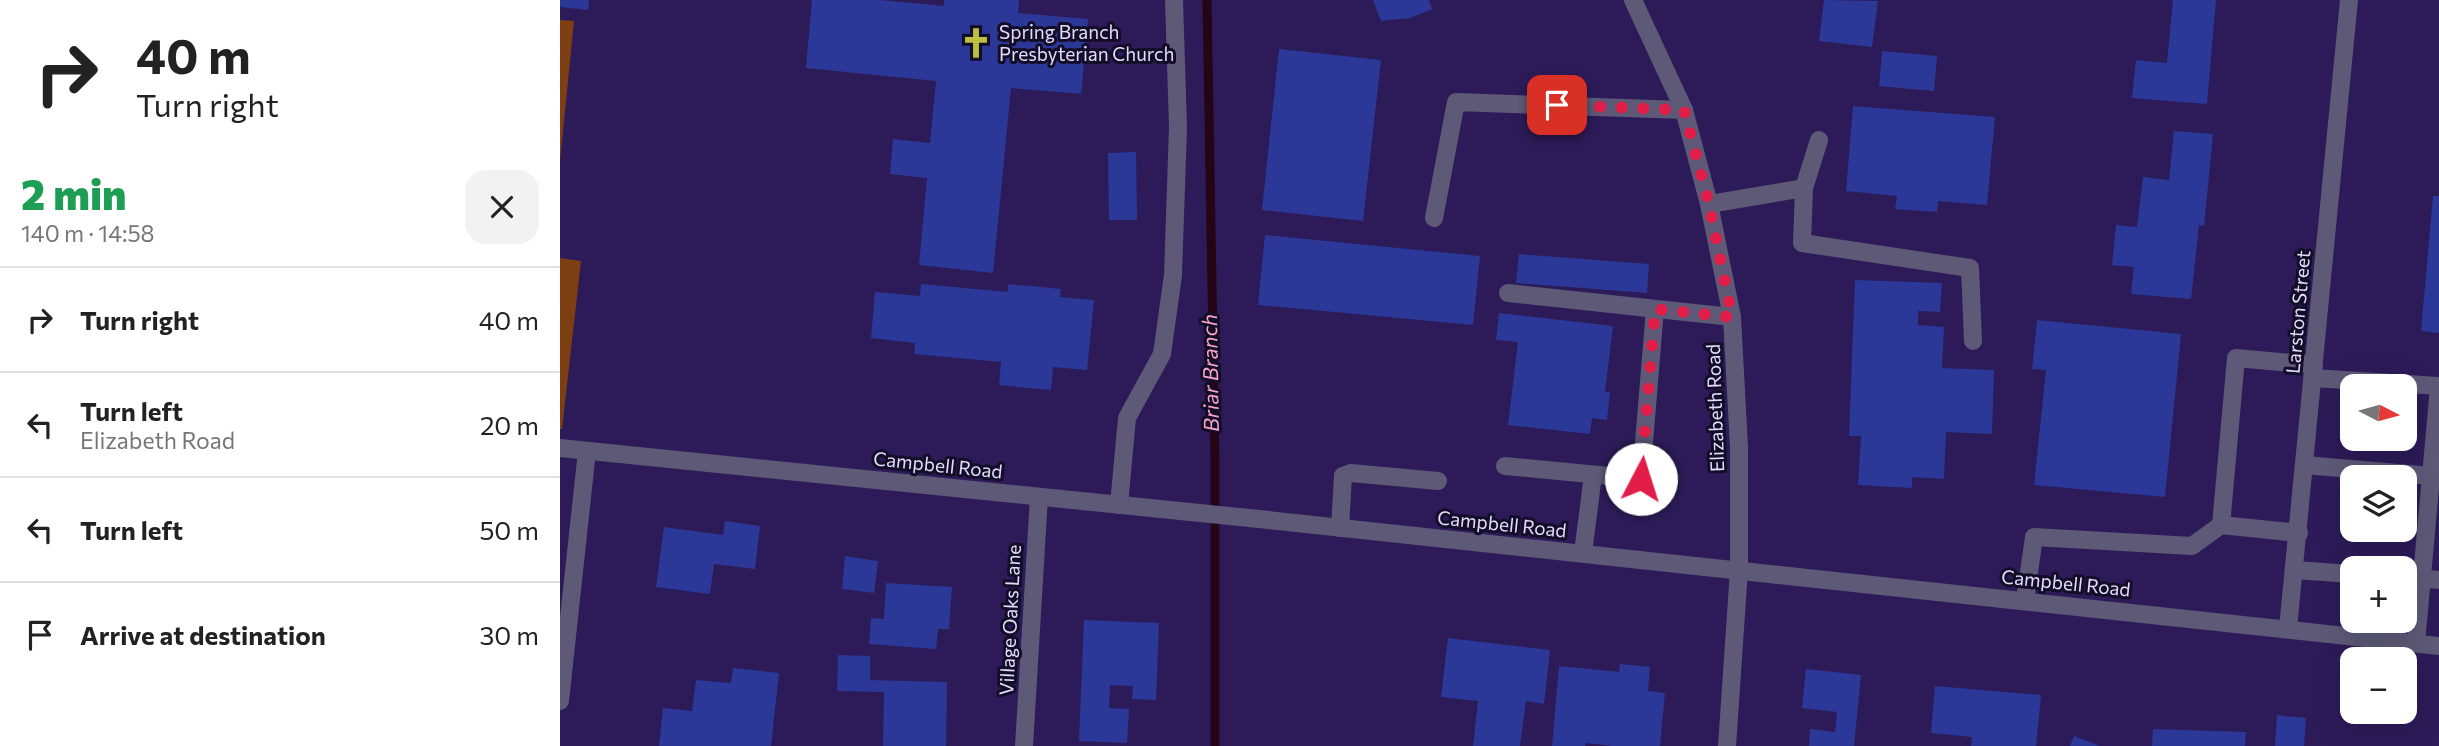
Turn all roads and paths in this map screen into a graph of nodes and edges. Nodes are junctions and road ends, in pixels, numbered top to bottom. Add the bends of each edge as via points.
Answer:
1 (1174, 0) edge
2 (1633, 0) edge
3 (2349, 0) edge
4 (1684, 110) junction
5 (1819, 140) dead end
6 (1804, 188) junction
7 (1709, 204) junction
8 (1434, 218) dead end
9 (1508, 293) dead end
10 (1655, 309) junction
11 (1732, 317) junction
12 (1973, 341) dead end
13 (2314, 371) junction
14 (2439, 386) edge
15 (560, 448) edge
16 (587, 451) junction
17 (2305, 465) junction
18 (1505, 466) dead end
19 (1593, 475) junction
20 (2432, 476) junction
21 (1438, 481) dead end
22 (1039, 497) junction
23 (1119, 505) junction
24 (2221, 525) junction
25 (1340, 528) junction
26 (2299, 533) junction
27 (1583, 553) junction
28 (1739, 570) junction
29 (2295, 570) junction
30 (2340, 573) edge
31 (2421, 578) edge
32 (2025, 600) junction
33 (2288, 628) junction
34 (2416, 643) junction
35 (2439, 646) edge
36 (560, 701) edge
37 (1024, 746) edge
38 (1727, 746) edge

1 - 23 street via 1178,127 1173,275 1162,354 1127,418
2 - 4 street, Elizabeth Road
3 - 13 street, Larston Street
4 - 7 street, Elizabeth Road
4 - 8 street via 1456,102
5 - 6 street
6 - 7 street
6 - 12 street via 1802,243 1970,268
7 - 11 street, Elizabeth Road
9 - 10 street
10 - 11 street
10 - 19 street via 1641,479
11 - 28 street, Elizabeth Road
13 - 14 street
13 - 17 street, Larston Street
13 - 24 street via 2236,358
14 - 20 street
15 - 16 street, Campbell Road
16 - 22 street, Campbell Road
16 - 36 street
17 - 20 street
17 - 26 street, Larston Street
18 - 19 street
19 - 27 street
20 - 31 street
21 - 25 street via 1343,475
22 - 23 street, Campbell Road
22 - 37 street, Village Oaks Lane
23 - 25 street, Campbell Road
24 - 26 street
24 - 32 street via 2192,546 2035,537
25 - 27 street, Campbell Road
26 - 29 street, Larston Street
27 - 28 street, Campbell Road
28 - 32 street, Campbell Road
28 - 38 street, Elizabeth Road
29 - 30 street
29 - 33 street, Larston Street
31 - 34 street
32 - 33 street, Campbell Road
33 - 34 street, Campbell Road
34 - 35 street, Campbell Road

